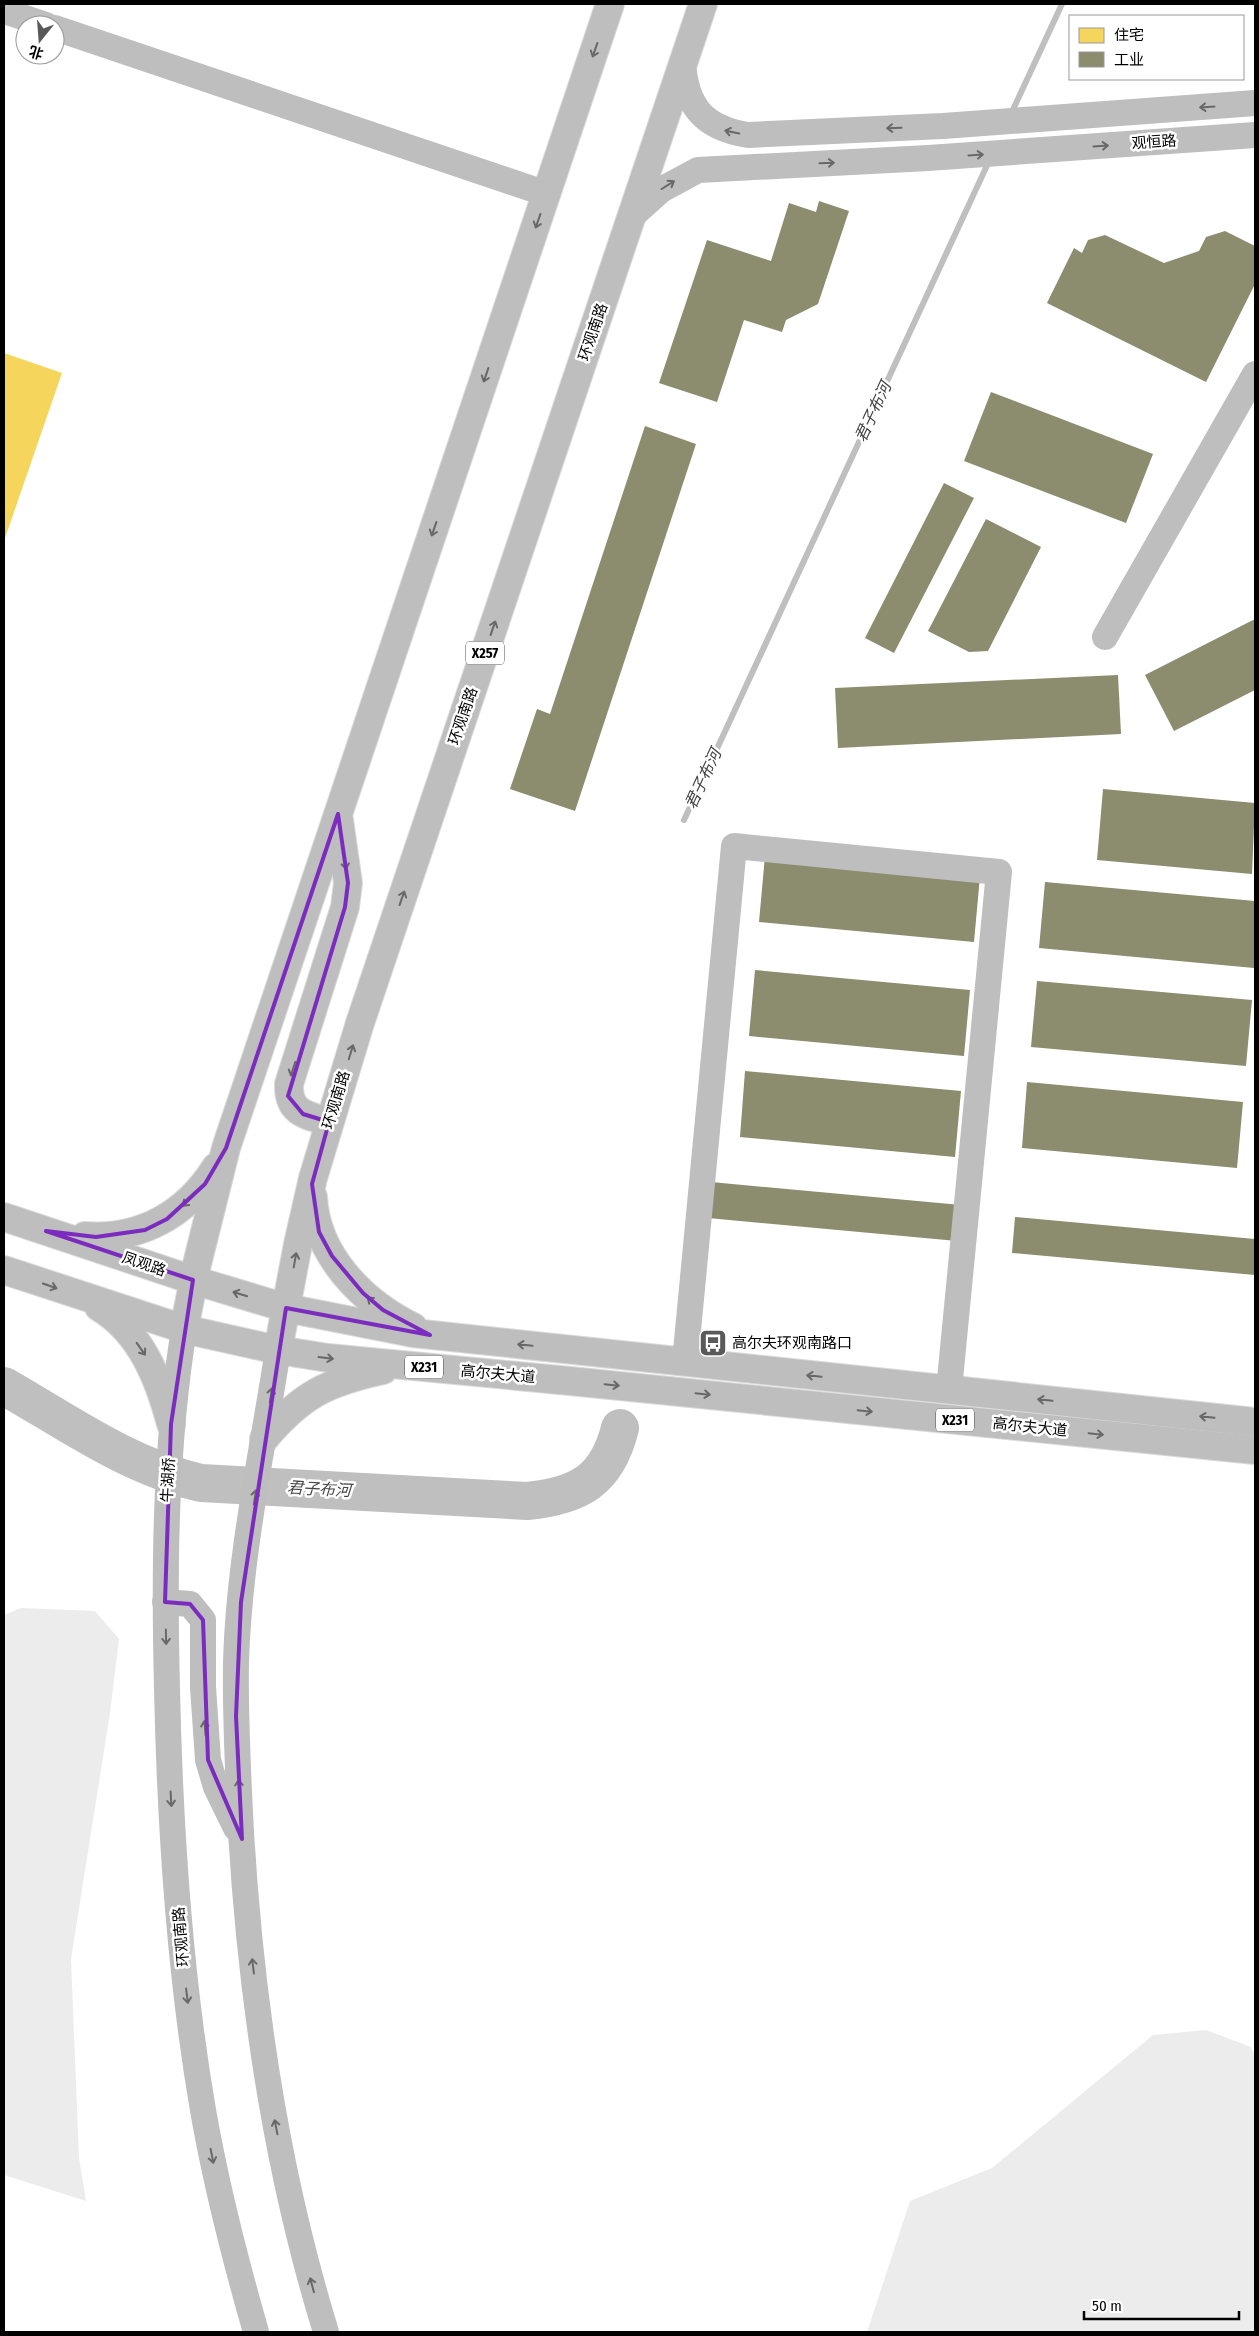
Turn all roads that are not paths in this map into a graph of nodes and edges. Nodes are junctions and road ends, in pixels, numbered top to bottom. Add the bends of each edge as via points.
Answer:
1 (610, 4) edge
2 (703, 4) edge
3 (4, 11) edge
4 (16, 15) edge
5 (65, 31) edge
6 (683, 63) junction
7 (1255, 103) edge
8 (1255, 135) edge
9 (547, 194) junction
10 (632, 217) junction
11 (1255, 374) edge
12 (1106, 637) dead end
13 (338, 814) junction
14 (329, 1122) junction
15 (226, 1148) junction
16 (312, 1184) junction
17 (4, 1217) edge
18 (46, 1231) junction
19 (4, 1270) edge
20 (193, 1280) junction
21 (78, 1296) junction
22 (286, 1308) junction
23 (184, 1329) junction
24 (430, 1335) junction
25 (278, 1350) junction
26 (685, 1362) junction
27 (432, 1368) junction
28 (950, 1390) junction
29 (1255, 1422) edge
30 (171, 1424) junction
31 (264, 1439) junction
32 (1255, 1450) edge
33 (165, 1535) joint
34 (165, 1602) junction
35 (242, 1839) junction
36 (256, 2332) edge
37 (326, 2332) edge

1 -> 9 main road
2 - 6 main road, 环观南路 / X257
3 - 4 street
5 - 9 street
7 -> 6 street, 观恒路 via 943,126 748,135 726,131 707,121 692,105 684,85
6 - 10 main road, 环观南路 / X257
10 -> 8 street, 观恒路 via 660,190 698,170
9 -> 13 main road
14 -> 10 main road, 环观南路 / X257
11 - 12 street
13 -> 14 main road via 348,884 345,907 288,1090 294,1106 303,1114
13 - 15 main road
14 - 16 main road, 环观南路 / X257
15 -> 18 main road via 205,1184 187,1203 167,1219 145,1230 121,1236 96,1237
15 - 20 main road
22 -> 16 main road, 环观南路 / X257
24 -> 16 main road via 383,1310 345,1274 319,1232 313,1209
17 - 18 main road, 凤观路 / X231
18 - 20 main road, 凤观路 / X231
19 -> 21 main road, X231
22 -> 20 main road, 凤观路 / X231
20 - 23 main road
21 - 23 main road, X231
21 -> 30 main road via 106,1312 142,1350 153,1370
22 - 24 main road, 高尔夫大道 / X231
22 - 25 main road, 环观南路 / X257
23 - 25 main road, X231
23 - 30 street
26 -> 24 main road, 高尔夫大道 / X231
25 -> 27 main road, 高尔夫大道 / X231
31 -> 25 street, 环观南路
28 -> 26 main road, 高尔夫大道 / X231
26 - 28 street via 734,846 999,872
27 - 31 main road via 392,1368 325,1386 300,1402
27 -> 32 main road, 高尔夫大道 / X231
29 -> 28 main road, 高尔夫大道 / X231
30 - 33 street, 牛湖桥
35 -> 31 street via 236,1660 247,1545
33 - 34 street, 环观南路
35 -> 34 street via 216,1787 208,1760 203,1620 190,1604
34 -> 36 street, 环观南路 via 168,1756 181,1940 192,2037 216,2180
37 -> 35 street via 298,2236 269,2091 251,1949

